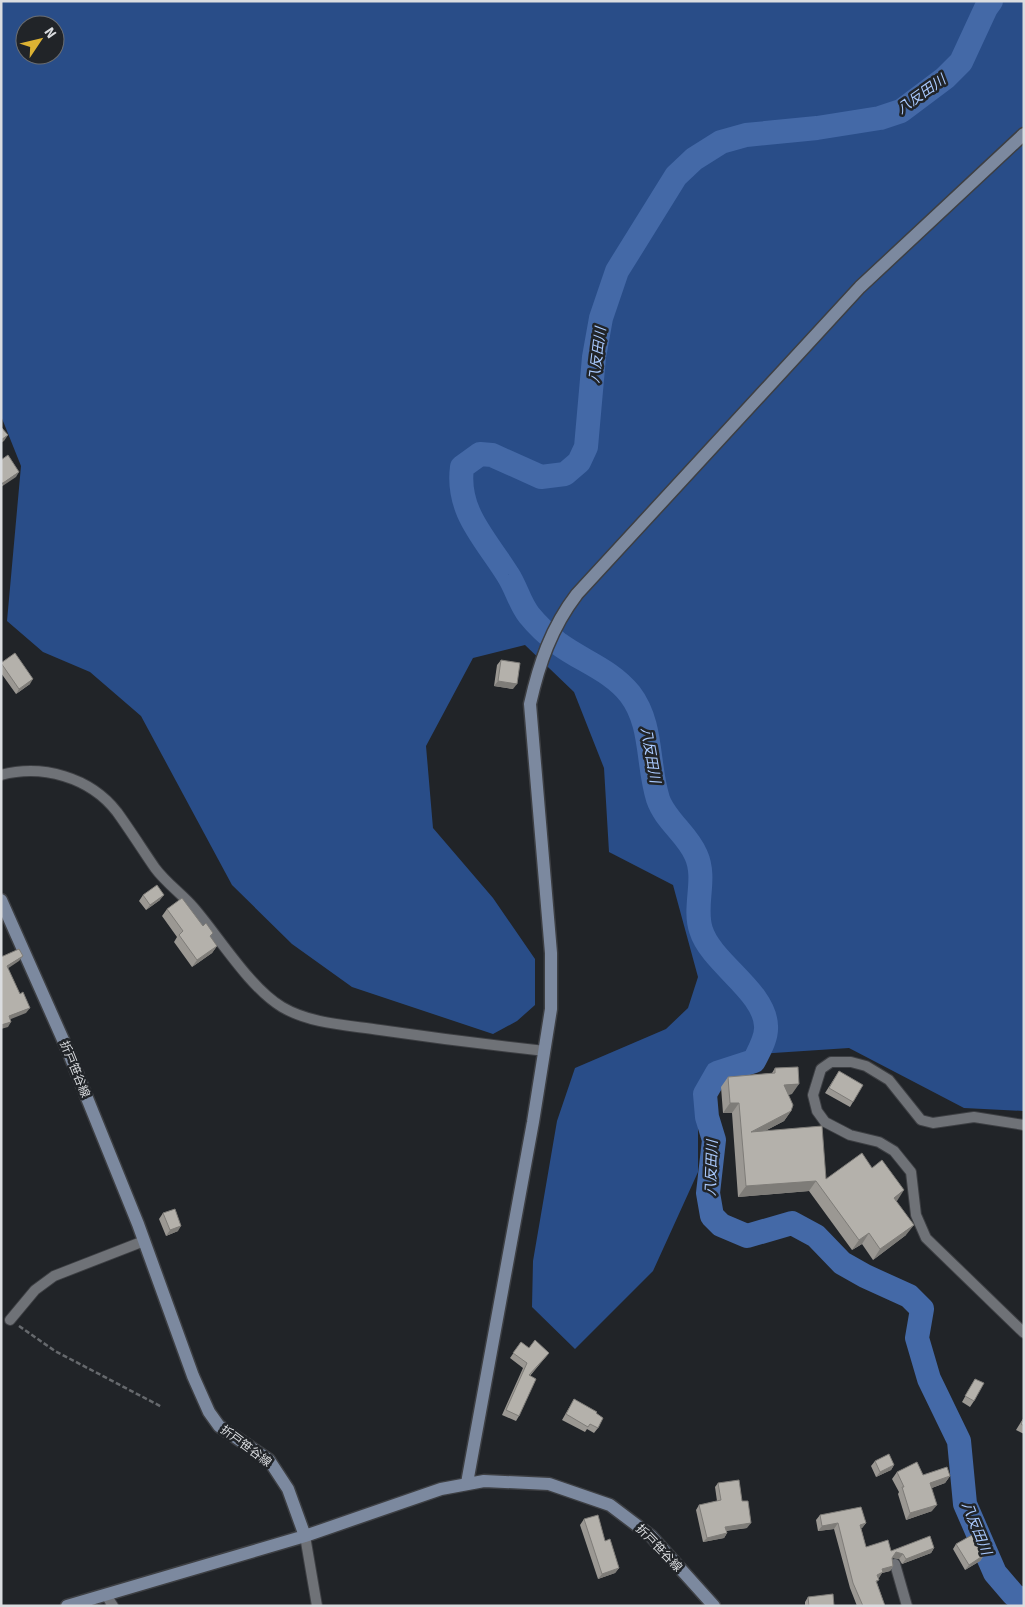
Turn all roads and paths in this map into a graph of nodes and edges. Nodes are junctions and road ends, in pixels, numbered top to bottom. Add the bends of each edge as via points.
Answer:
1 (1024, 134) edge
2 (1, 775) edge
3 (1, 900) edge
4 (545, 1051) junction
5 (1024, 1125) edge
6 (144, 1241) junction
7 (10, 1320) joint
8 (1024, 1333) edge
9 (162, 1407) dead end
10 (467, 1483) junction
11 (305, 1536) junction
12 (896, 1564) dead end
13 (109, 1600) edge
14 (67, 1606) edge
15 (316, 1606) edge
16 (714, 1606) edge
17 (907, 1606) edge

1 - 4 street via 860,287 562,613 542,657 530,704 552,953 551,1009
2 - 4 street via 50,772 100,794 116,810 164,880 195,910 272,1000 290,1011 327,1023
3 - 6 street, 折戸笹谷線 via 68,1052
4 - 10 street
5 - 8 street via 974,1117 933,1123 921,1120 890,1080 852,1062 831,1062 821,1068 813,1094 817,1111 825,1122 894,1151 911,1172 916,1215 926,1238
6 - 7 street via 54,1276 35,1290
6 - 11 street, 折戸笹谷線 via 209,1412 219,1426 269,1460 288,1488
7 - 9 path via 55,1351
10 - 11 street, 折戸笹谷線
10 - 16 street, 折戸笹谷線 via 549,1484 610,1505 651,1536
11 - 13 street
11 - 15 street
12 - 17 street
13 - 14 street

